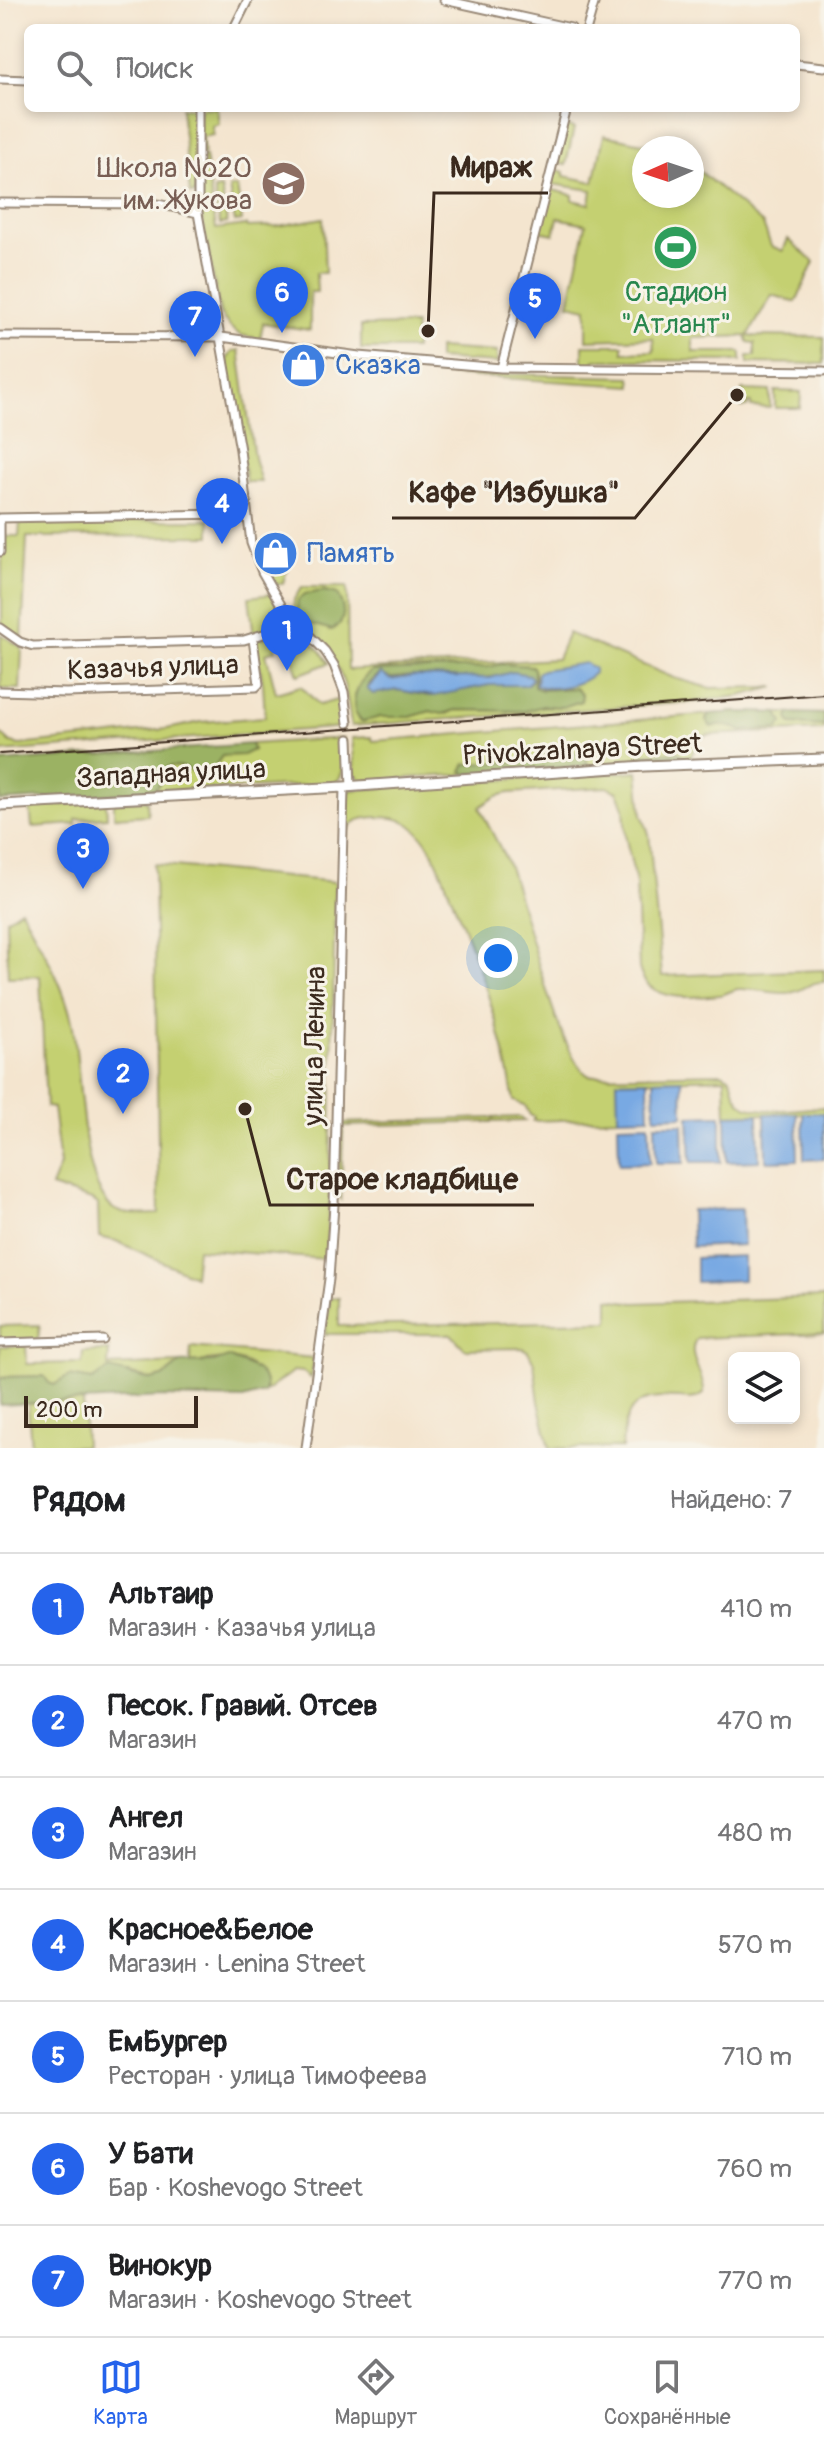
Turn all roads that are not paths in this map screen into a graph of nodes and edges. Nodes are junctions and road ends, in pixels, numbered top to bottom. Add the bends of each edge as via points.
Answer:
1 (248, 0) edge
2 (444, 0) edge
3 (595, 0) edge
4 (236, 24) edge
5 (553, 24) edge
6 (588, 24) edge
7 (800, 64) edge
8 (824, 67) edge
9 (0, 79) edge
10 (24, 80) edge
11 (198, 112) edge
12 (566, 112) edge
13 (0, 203) edge
14 (198, 213) junction
15 (0, 336) edge
16 (221, 337) junction
17 (501, 368) junction
18 (824, 371) edge
19 (247, 501) junction
20 (0, 518) edge
21 (0, 552) edge
22 (289, 617) junction
23 (0, 628) edge
24 (253, 639) junction
25 (0, 691) edge
26 (348, 723) tunnel mouth
27 (349, 739) tunnel mouth
28 (824, 759) edge
29 (347, 787) junction
30 (0, 805) edge
31 (103, 1340) dead end
32 (0, 1343) edge
33 (306, 1448) edge

1 - 4 street
2 - 5 street
3 - 6 street
7 - 8 street
9 - 10 street
11 - 14 street
12 - 17 street
13 - 14 street via 162,205
14 - 16 street
15 - 16 street
16 - 17 street
16 - 19 street
17 - 18 street
19 - 20 street via 225,514
19 - 22 street via 257,562
20 - 21 street
22 - 24 street
22 - 26 street via 334,665
23 - 24 street via 30,646
24 - 25 street, Казачья улица via 256,687
27 - 29 street, улица Ленина
28 - 29 main road, Privokzalnaya Street
29 - 30 main road, Западная улица
29 - 33 street, улица Ленина via 333,1237
31 - 32 street

